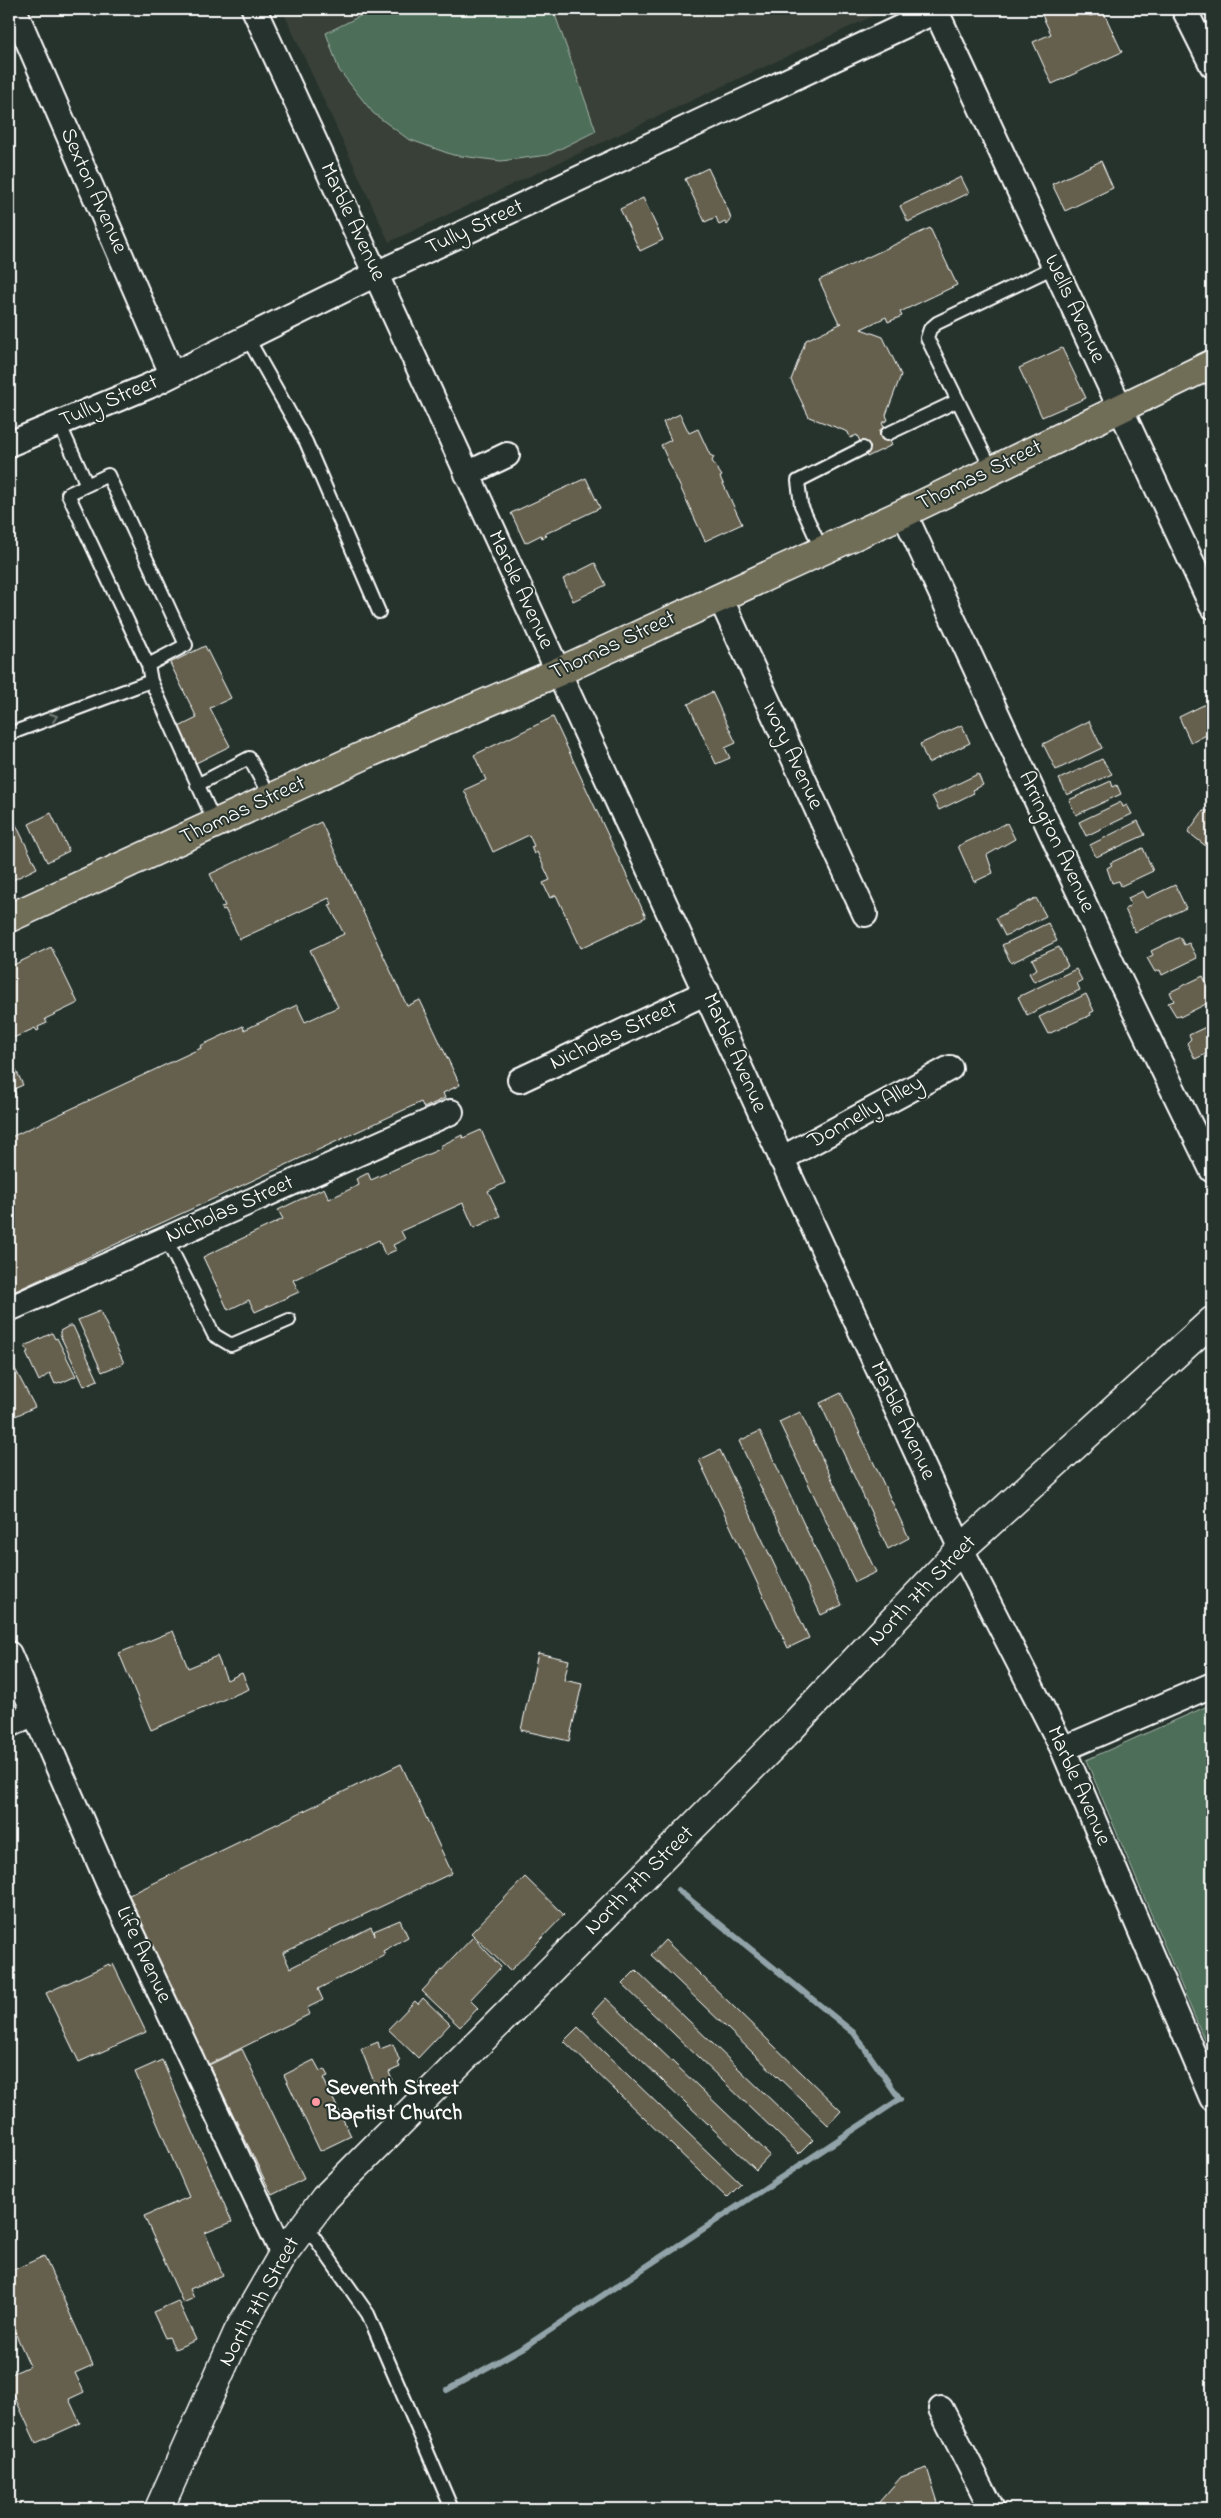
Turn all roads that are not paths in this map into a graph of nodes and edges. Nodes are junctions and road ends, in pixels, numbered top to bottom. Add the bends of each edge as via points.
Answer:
1 (14, 9) edge
2 (254, 9) edge
3 (1184, 9) edge
4 (938, 10) edge
5 (1212, 65) edge
6 (1054, 267) junction
7 (376, 274) junction
8 (247, 337) junction
9 (1212, 364) edge
10 (172, 374) junction
11 (957, 401) junction
12 (1119, 408) junction
13 (60, 423) junction
14 (887, 434) dead end
15 (9, 444) edge
16 (863, 448) dead end
17 (507, 455) dead end
18 (992, 470) junction
19 (467, 474) junction
20 (87, 485) junction
21 (904, 513) junction
22 (822, 551) junction
23 (720, 597) junction
24 (1212, 606) edge
25 (379, 612) dead end
26 (148, 666) junction
27 (558, 672) junction
28 (151, 681) junction
29 (9, 734) edge
30 (197, 785) junction
31 (271, 798) junction
32 (215, 824) junction
33 (865, 914) dead end
34 (9, 918) edge
35 (707, 992) junction
36 (950, 1068) dead end
37 (520, 1080) dead end
38 (451, 1112) dead end
39 (781, 1159) junction
40 (1210, 1161) edge
41 (166, 1239) junction
42 (9, 1309) edge
43 (289, 1320) dead end
44 (1212, 1321) edge
45 (961, 1549) junction
46 (9, 1654) edge
47 (1212, 1685) edge
48 (34, 1713) junction
49 (9, 1725) edge
50 (1063, 1749) junction
51 (1212, 2098) edge
52 (305, 2224) junction
53 (283, 2254) junction
54 (941, 2409) dead end
55 (159, 2509) edge
56 (452, 2509) edge
57 (992, 2509) edge

1 - 10 street, Sexton Avenue
2 - 7 street, Marble Avenue
3 - 5 street
4 - 6 street, Wells Avenue
4 - 7 street, Tully Street
6 - 11 lane via 930,329 927,338
6 - 12 street, Wells Avenue
7 - 8 street, Tully Street
7 - 19 street, Marble Avenue
8 - 10 street, Tully Street
8 - 25 lane via 306,442
9 - 12 main road, Thomas Street
10 - 13 street, Tully Street
11 - 14 lane
11 - 18 lane
12 - 18 main road, Thomas Street
12 - 24 street, Wells Avenue
13 - 15 street, Tully Street
13 - 20 lane
16 - 22 lane via 798,481 801,505
17 - 19 street
18 - 21 main road, Thomas Street
19 - 27 street, Marble Avenue
20 - 26 lane via 68,494
20 - 26 lane via 108,475 186,645
21 - 22 main road, Thomas Street
21 - 40 street, Arrington Avenue via 1114,968
22 - 23 main road, Thomas Street
23 - 27 main road, Thomas Street
23 - 33 street, Ivory Avenue
26 - 28 lane
27 - 31 main road, Thomas Street
27 - 35 street, Marble Avenue
29 -> 28 lane
28 - 30 lane
30 - 31 lane via 249,758
30 - 32 lane
31 - 32 main road, Thomas Street
32 - 34 main road, Thomas Street
35 - 37 street, Nicholas Street
35 - 39 street, Marble Avenue
36 - 39 street, Donnelly Alley
38 - 41 street, Nicholas Street
39 - 45 street, Marble Avenue
41 - 42 street, Nicholas Street
41 - 43 lane via 214,1335 231,1345
44 - 45 street, North 7th Street
45 - 50 street, Marble Avenue
45 - 52 street, North 7th Street via 790,1729 325,2198
46 - 48 street, Life Avenue
47 - 50 street
48 - 49 street
48 - 53 street, Life Avenue via 108,1882
50 - 51 street, Marble Avenue
52 - 53 street, North 7th Street
52 - 56 lane via 368,2314
53 - 55 street, North 7th Street via 238,2332
54 - 57 street

